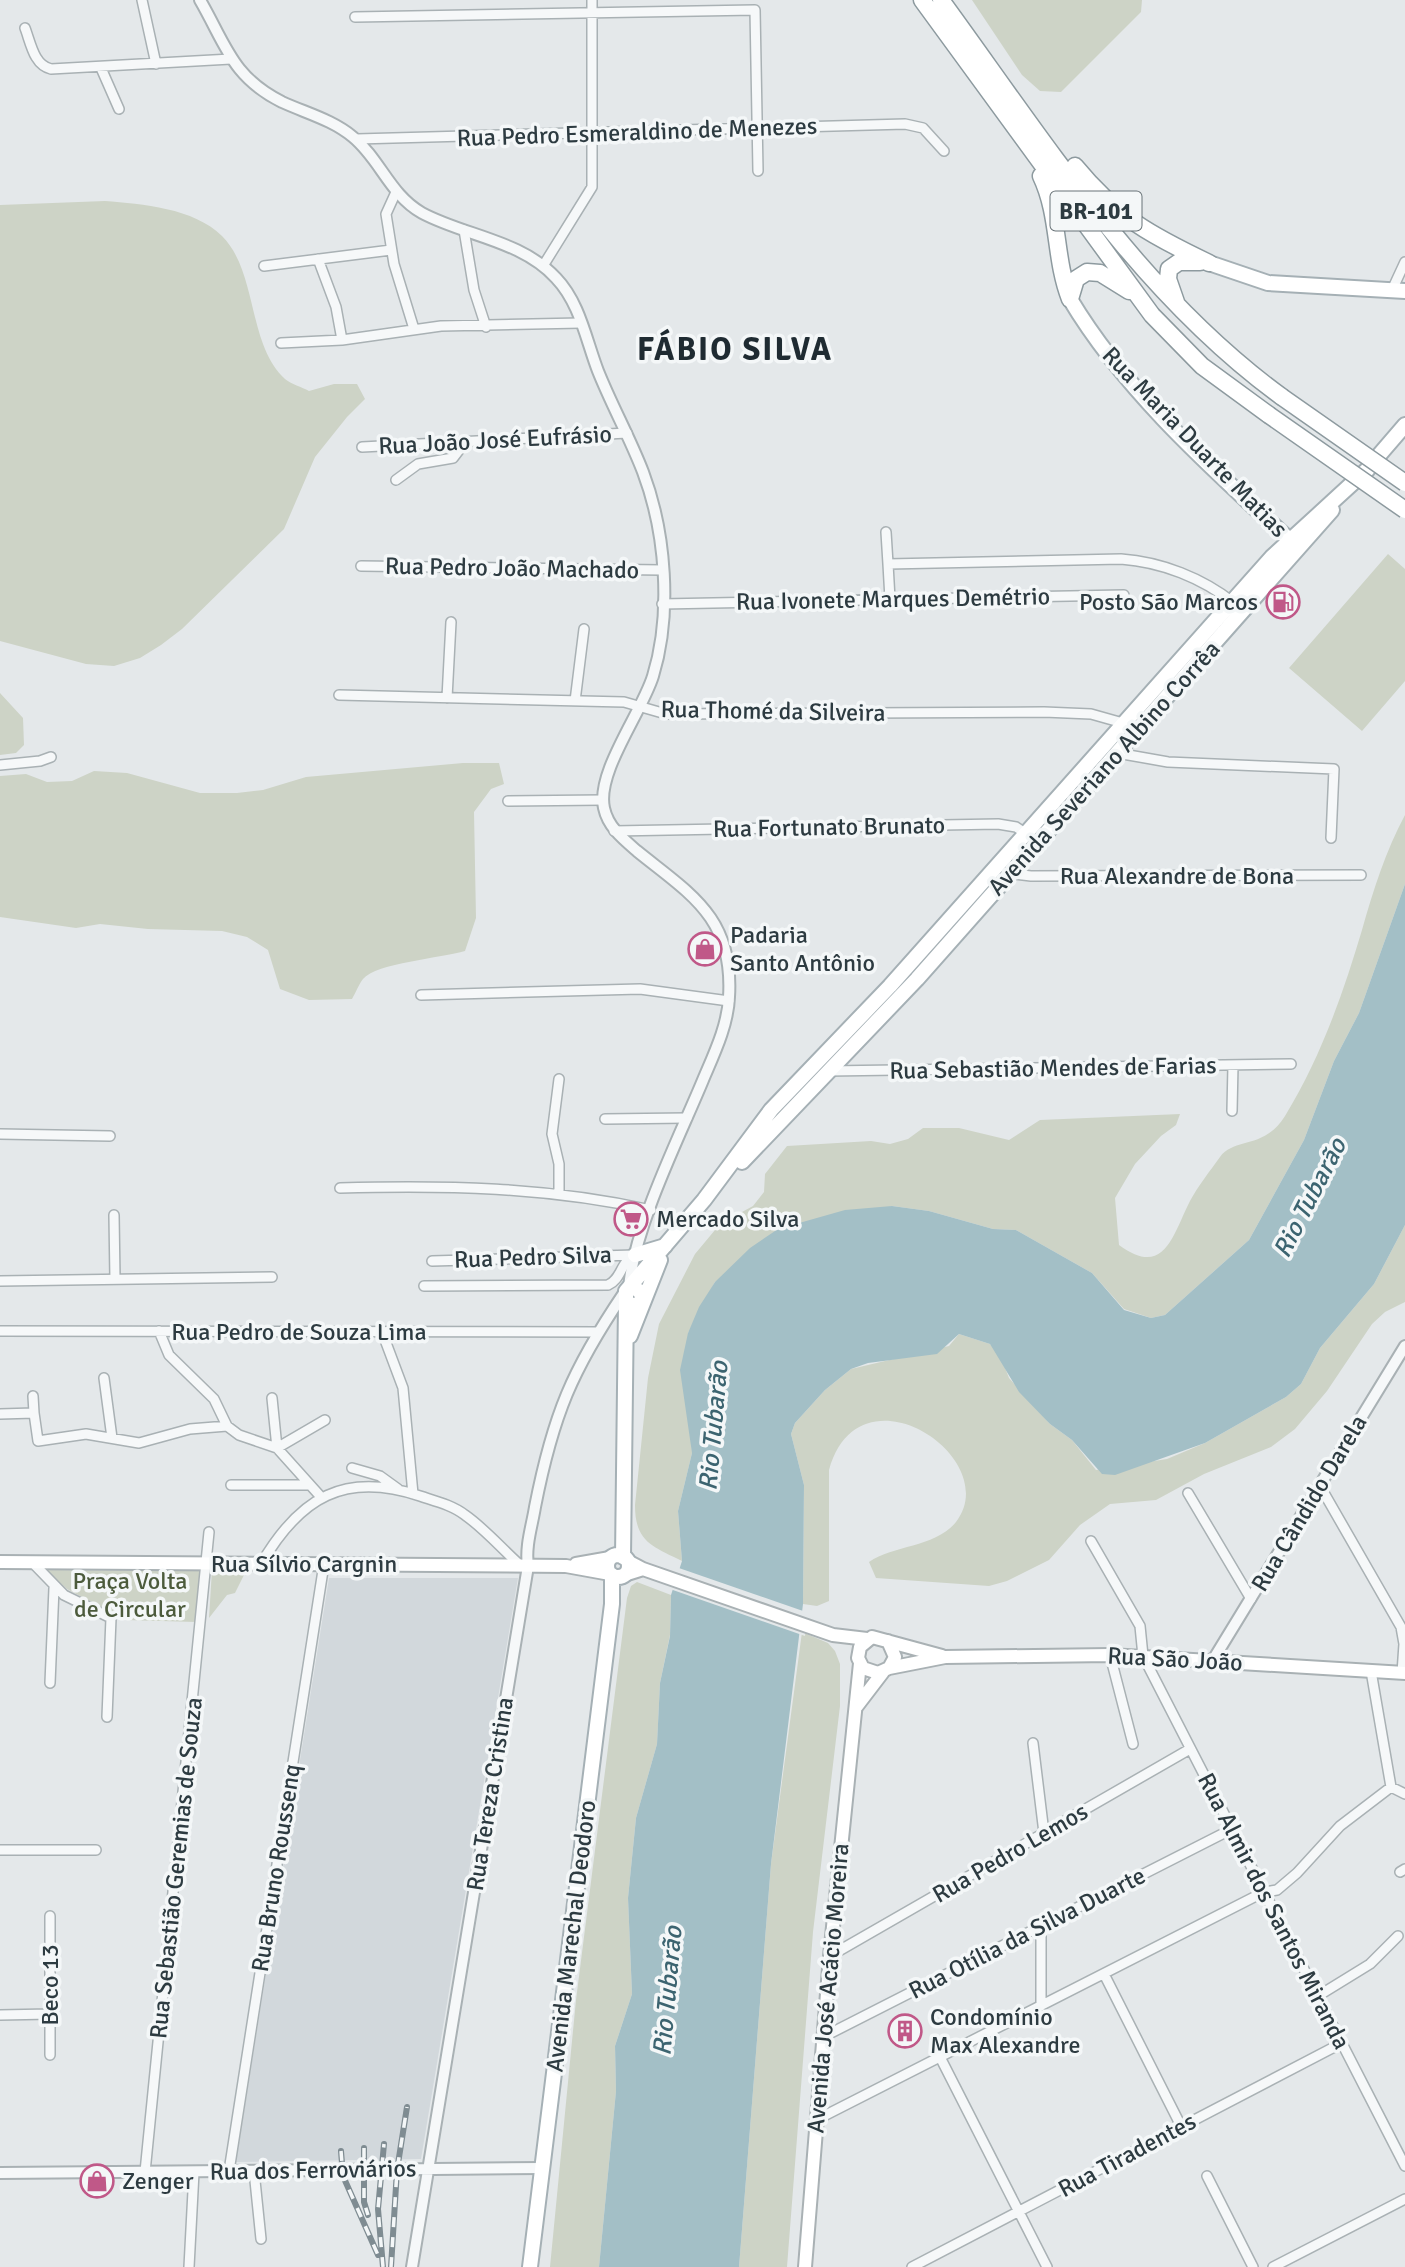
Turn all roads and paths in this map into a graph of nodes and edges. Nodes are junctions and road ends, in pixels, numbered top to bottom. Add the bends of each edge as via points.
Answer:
1 (142, 0) edge
2 (200, 0) edge
3 (592, 0) edge
4 (922, 0) edge
5 (941, 0) edge
6 (592, 13) junction
7 (355, 17) dead end
8 (25, 28) dead end
9 (231, 59) junction
10 (156, 64) junction
11 (102, 68) junction
12 (1017, 105) junction
13 (119, 108) dead end
14 (758, 128) junction
15 (593, 133) junction
16 (357, 139) junction
17 (1023, 139) junction
18 (944, 151) dead end
19 (758, 171) dead end
20 (396, 192) junction
21 (464, 230) junction
22 (391, 250) junction
23 (318, 259) junction
24 (1405, 262) edge
25 (1209, 263) junction
26 (264, 266) dead end
27 (544, 266) junction
28 (1399, 291) edge
29 (1137, 296) junction
30 (1070, 299) junction
31 (1181, 312) junction
32 (581, 323) junction
33 (486, 327) junction
34 (414, 329) junction
35 (342, 340) junction
36 (281, 343) dead end
37 (1405, 425) edge
38 (627, 433) junction
39 (466, 441) junction
40 (362, 447) dead end
41 (1368, 470) junction
42 (396, 480) dead end
43 (1405, 483) edge
44 (1405, 510) edge
45 (1266, 517) junction
46 (1303, 525) junction
47 (886, 532) dead end
48 (1293, 544) junction
49 (1272, 556) junction
50 (888, 564) junction
51 (362, 566) dead end
52 (662, 570) junction
53 (1124, 595) dead end
54 (890, 599) junction
55 (662, 604) junction
56 (1237, 606) junction
57 (451, 622) dead end
58 (584, 629) dead end
59 (339, 695) dead end
60 (447, 698) junction
61 (575, 701) junction
62 (640, 707) junction
63 (1123, 723) junction
64 (1117, 753) junction
65 (51, 757) dead end
66 (0, 765) edge
67 (603, 800) junction
68 (508, 801) dead end
69 (614, 831) junction
70 (1026, 833) junction
71 (1331, 838) dead end
72 (1037, 843) junction
73 (997, 866) junction
74 (1361, 874) dead end
75 (1010, 875) junction
76 (911, 974) junction
77 (421, 995) dead end
78 (729, 1001) junction
79 (1292, 1064) dead end
80 (1233, 1065) junction
81 (823, 1067) junction
82 (559, 1079) dead end
83 (1232, 1111) dead end
84 (687, 1118) junction
85 (605, 1119) dead end
86 (0, 1134) edge
87 (110, 1136) dead end
88 (340, 1188) dead end
89 (559, 1194) junction
90 (651, 1210) junction
91 (114, 1215) dead end
92 (667, 1245) junction
93 (635, 1255) junction
94 (432, 1261) dead end
95 (272, 1277) dead end
96 (115, 1279) junction
97 (0, 1281) edge
98 (424, 1286) dead end
99 (626, 1295) junction
100 (642, 1301) junction
101 (0, 1331) edge
102 (159, 1332) junction
103 (382, 1332) junction
104 (598, 1332) junction
105 (1405, 1346) edge
106 (625, 1354) junction
107 (104, 1378) dead end
108 (33, 1396) dead end
109 (272, 1398) dead end
110 (0, 1413) edge
111 (34, 1413) junction
112 (325, 1420) dead end
113 (227, 1426) junction
114 (113, 1438) junction
115 (277, 1448) junction
116 (352, 1468) dead end
117 (231, 1485) dead end
118 (310, 1485) junction
119 (1320, 1486) junction
120 (399, 1490) junction
121 (1188, 1493) dead end
122 (414, 1494) junction
123 (321, 1497) junction
124 (209, 1532) dead end
125 (1091, 1541) dead end
126 (618, 1558) junction
127 (0, 1562) edge
128 (32, 1562) junction
129 (207, 1563) junction
130 (261, 1564) junction
131 (324, 1564) junction
132 (524, 1565) junction
133 (566, 1566) junction
134 (647, 1571) junction
135 (617, 1575) junction
136 (54, 1588) junction
137 (1251, 1599) junction
138 (828, 1633) junction
139 (867, 1639) junction
140 (888, 1641) junction
141 (1110, 1655) junction
142 (1143, 1656) junction
143 (945, 1657) junction
144 (1213, 1660) junction
145 (859, 1661) junction
146 (886, 1670) junction
147 (1371, 1671) junction
148 (1403, 1673) edge
149 (50, 1683) dead end
150 (854, 1709) junction
151 (107, 1717) dead end
152 (1033, 1743) dead end
153 (1133, 1744) dead end
154 (1191, 1749) junction
155 (1391, 1787) junction
156 (1405, 1794) edge
157 (1232, 1829) junction
158 (1044, 1833) junction
159 (0, 1850) edge
160 (96, 1850) dead end
161 (1264, 1892) junction
162 (50, 1916) dead end
163 (1041, 1928) junction
164 (1398, 1936) dead end
165 (830, 1956) junction
166 (1104, 1974) junction
167 (1318, 1996) junction
168 (1041, 2006) junction
169 (50, 2014) junction
170 (0, 2015) edge
171 (823, 2037) junction
172 (1342, 2043) junction
173 (50, 2055) dead end
174 (940, 2057) junction
175 (817, 2120) junction
176 (1181, 2126) junction
177 (1405, 2166) edge
178 (542, 2168) junction
179 (428, 2169) junction
180 (229, 2171) junction
181 (254, 2171) junction
182 (145, 2172) junction
183 (194, 2172) junction
184 (0, 2173) edge
185 (1206, 2176) dead end
186 (1405, 2199) edge
187 (1018, 2211) junction
188 (261, 2239) dead end
189 (189, 2267) edge
190 (412, 2267) edge
191 (530, 2267) edge
192 (805, 2267) edge
193 (912, 2267) edge
194 (1047, 2267) edge
195 (1253, 2267) edge
196 (1273, 2267) edge

1 - 10 street
2 - 9 street
3 - 6 street
4 - 17 highway, BR-101
5 - 12 highway, BR-101
6 - 7 street
6 - 14 street via 755,10
6 - 15 street
8 - 11 street via 43,67
9 - 10 street
9 - 16 street via 253,84
10 - 11 street
11 - 13 street
12 - 25 highway via 1124,218
12 - 31 highway, BR-101 via 1117,239
14 - 15 street, Rua Pedro Esmeraldino de Menezes
14 - 18 street, Rua Pedro Esmeraldino de Menezes via 917,125
14 - 19 street
15 - 16 street, Rua Pedro Esmeraldino de Menezes
15 - 27 street via 592,187
16 - 20 street
17 - 29 highway, BR-101
17 - 30 highway via 1055,213 1061,273
20 - 21 street via 419,211
20 - 22 street via 386,214
21 - 27 street via 509,246
21 - 33 street via 474,290
22 - 23 street
22 - 34 street
23 - 26 street
23 - 35 street via 336,307
24 - 28 street
25 - 28 main road via 1268,283
25 - 31 highway via 1179,261 1169,269 1170,287
27 - 32 street via 567,291
29 - 30 highway via 1092,271 1076,279
29 - 44 highway, BR-101, bridge via 1183,350
30 - 45 main road, Rua Maria Duarte Matias via 1142,392
31 - 43 highway, BR-101, bridge via 1234,361
32 - 33 street
32 - 38 street via 608,397
33 - 34 street
34 - 35 street
35 - 36 street
37 - 41 main road
38 - 39 street, Rua João José Eufrásio
38 - 52 street via 652,497
39 - 40 street, Rua João José Eufrásio
39 - 42 street via 453,458 418,464
41 - 46 main road, Avenida Severiano Albino Corrêa
41 - 48 main road, Avenida Severiano Albino Corrêa
45 - 46 main road
45 - 48 main road, Rua Maria Duarte Matias
45 - 49 main road
46 - 48 main road, Avenida Severiano Albino Corrêa
47 - 50 street
48 - 49 main road, Avenida Severiano Albino Corrêa
48 - 56 main road, Avenida Severiano Albino Corrêa
49 - 56 main road, Avenida Severiano Albino Corrêa
50 - 54 street
50 - 56 street via 1138,560 1194,579
51 - 52 street, Rua Pedro João Machado
52 - 55 street
53 - 54 street, Rua Ivonete Marques Demétrio
54 - 55 street, Rua Ivonete Marques Demétrio
55 - 62 street via 656,662
56 - 63 main road, Avenida Severiano Albino Corrêa
56 - 64 main road, Avenida Severiano Albino Corrêa
57 - 60 street
58 - 61 street
59 - 60 street, Rua Thomé da Silveira
60 - 61 street, Rua Thomé da Silveira
61 - 62 street, Rua Thomé da Silveira via 624,702
62 - 63 street, Rua Thomé da Silveira via 666,714 1044,712 1091,714
62 - 67 street via 610,771
63 - 64 main road
63 - 70 main road, Avenida Severiano Albino Corrêa
64 - 71 street via 1168,762 1334,769
64 - 72 main road, Avenida Severiano Albino Corrêa
65 - 66 street
67 - 68 street
67 - 69 street
69 - 70 street, Rua Fortunato Brunato via 998,824
69 - 78 street via 685,887 708,913 727,963
70 - 72 street, Rua Fortunato Brunato
70 - 73 main road, Avenida Severiano Albino Corrêa
72 - 75 main road, Avenida Severiano Albino Corrêa
73 - 75 street
73 - 76 main road, Avenida Severiano Albino Corrêa
74 - 75 street, Rua Alexandre de Bona
75 - 76 main road, Avenida Severiano Albino Corrêa
76 - 81 main road, Avenida Severiano Albino Corrêa
77 - 78 street via 640,989
78 - 84 street
79 - 80 street, Rua Sebastião Mendes de Farias
80 - 81 street, Rua Sebastião Mendes de Farias
80 - 83 street
81 - 92 main road, Avenida Severiano Albino Corrêa via 764,1119
82 - 89 street via 552,1134
84 - 85 street
84 - 90 street
86 - 87 street
88 - 89 street via 452,1186
89 - 90 street
90 - 93 street
91 - 96 street
92 - 93 main road
92 - 99 main road, Avenida Severiano Albino Corrêa
92 - 100 main road, Avenida Severiano Albino Corrêa
93 - 94 street, Rua Pedro Silva
93 - 98 street via 625,1261 617,1280 608,1284
93 - 99 street
95 - 96 street
96 - 97 street
99 - 100 main road via 640,1290
99 - 104 street, Rua Tereza Cristina
99 - 106 main road
100 - 106 main road
101 - 102 street, Rua Pedro de Souza Lima
102 - 103 street, Rua Pedro de Souza Lima
102 - 113 street via 169,1355 214,1399
103 - 104 street, Rua Pedro de Souza Lima
103 - 122 street via 403,1388
104 - 132 street, Rua Tereza Cristina via 570,1380 551,1436
105 - 119 street, Rua Cândido Darela
106 - 126 main road via 626,1464
107 - 114 street
108 - 111 street
109 - 115 street
110 - 111 street
111 - 114 street via 38,1441 75,1435
112 - 115 street
113 - 114 street via 190,1429 149,1442
113 - 115 street
115 - 118 street
116 - 120 street via 380,1476
117 - 118 street
118 - 123 street
119 - 137 street, Rua Cândido Darela
119 - 148 street via 1401,1627
120 - 122 street
120 - 123 street via 369,1485 338,1489
121 - 137 street
122 - 132 street via 466,1515
123 - 130 street via 282,1532
124 - 129 street, Rua Sebastião Geremias de Souza
125 - 142 street, Rua Almir dos Santos Miranda via 1140,1626
126 - 133 main road, Rua Sílvio Cargnin
126 - 134 main road
126 - 135 main road, Avenida Marechal Deodoro via 629,1566
127 - 128 main road, Rua Sílvio Cargnin
128 - 129 main road, Rua Sílvio Cargnin
128 - 136 street
129 - 130 main road, Rua Sílvio Cargnin
129 - 182 street, Rua Sebastião Geremias de Souza
130 - 131 main road, Rua Sílvio Cargnin
131 - 132 main road, Rua Sílvio Cargnin
131 - 180 street, Rua Bruno Roussenq
132 - 133 main road, Rua Sílvio Cargnin
132 - 179 street, Rua Tereza Cristina
133 - 135 main road, Rua Sílvio Cargnin
134 - 135 main road
134 - 138 main road
135 - 178 main road, Avenida Marechal Deodoro
136 - 149 street
136 - 151 street via 111,1618
137 - 144 street, Rua Cândido Darela
138 - 139 main road
138 - 145 main road
139 - 140 main road
139 - 145 main road via 860,1647
140 - 143 main road, Rua São João
140 - 146 main road via 895,1657
141 - 142 main road, Rua São João
141 - 143 main road, Rua São João
141 - 153 street
142 - 144 main road, Rua São João
142 - 154 street, Rua Almir dos Santos Miranda
143 - 146 main road, Rua São João
144 - 147 main road, Rua São João
145 - 146 main road via 873,1673
145 - 150 main road, Avenida José Acácio Moreira
146 - 150 main road
147 - 148 main road, Rua São João
147 - 155 street
150 - 165 main road, Avenida José Acácio Moreira
152 - 158 street
154 - 157 street, Rua Almir dos Santos Miranda
154 - 158 street, Rua Pedro Lemos
155 - 156 street
155 - 161 street via 1340,1826 1286,1884
157 - 161 street, Rua Almir dos Santos Miranda
157 - 163 street, Rua Otília da Silva Duarte
158 - 165 street, Rua Pedro Lemos
159 - 160 street
161 - 166 street
161 - 167 street, Rua Almir dos Santos Miranda
162 - 169 street, Beco 13
163 - 168 street
163 - 171 street, Rua Otília da Silva Duarte
164 - 167 street via 1370,1964
165 - 171 main road, Avenida José Acácio Moreira
166 - 168 street
166 - 176 street
167 - 172 street, Rua Almir dos Santos Miranda
168 - 174 street
169 - 170 street
169 - 173 street, Beco 13
171 - 175 main road, Avenida José Acácio Moreira
172 - 176 street, Rua Tiradentes
172 - 177 street, Rua Almir dos Santos Miranda
174 - 175 street
174 - 187 street
175 - 192 main road, Avenida José Acácio Moreira
176 - 187 street, Rua Tiradentes
178 - 179 street, Rua dos Ferroviários
178 - 191 main road, Avenida Marechal Deodoro
179 - 181 street, Rua dos Ferroviários
179 - 190 street, Rua Tereza Cristina
180 - 181 street, Rua dos Ferroviários
180 - 183 street, Rua dos Ferroviários
181 - 188 street
182 - 183 street, Rua dos Ferroviários
182 - 184 street, Rua dos Ferroviários
183 - 189 street
185 - 195 street
186 - 196 street
187 - 193 street, Rua Tiradentes
187 - 194 street

